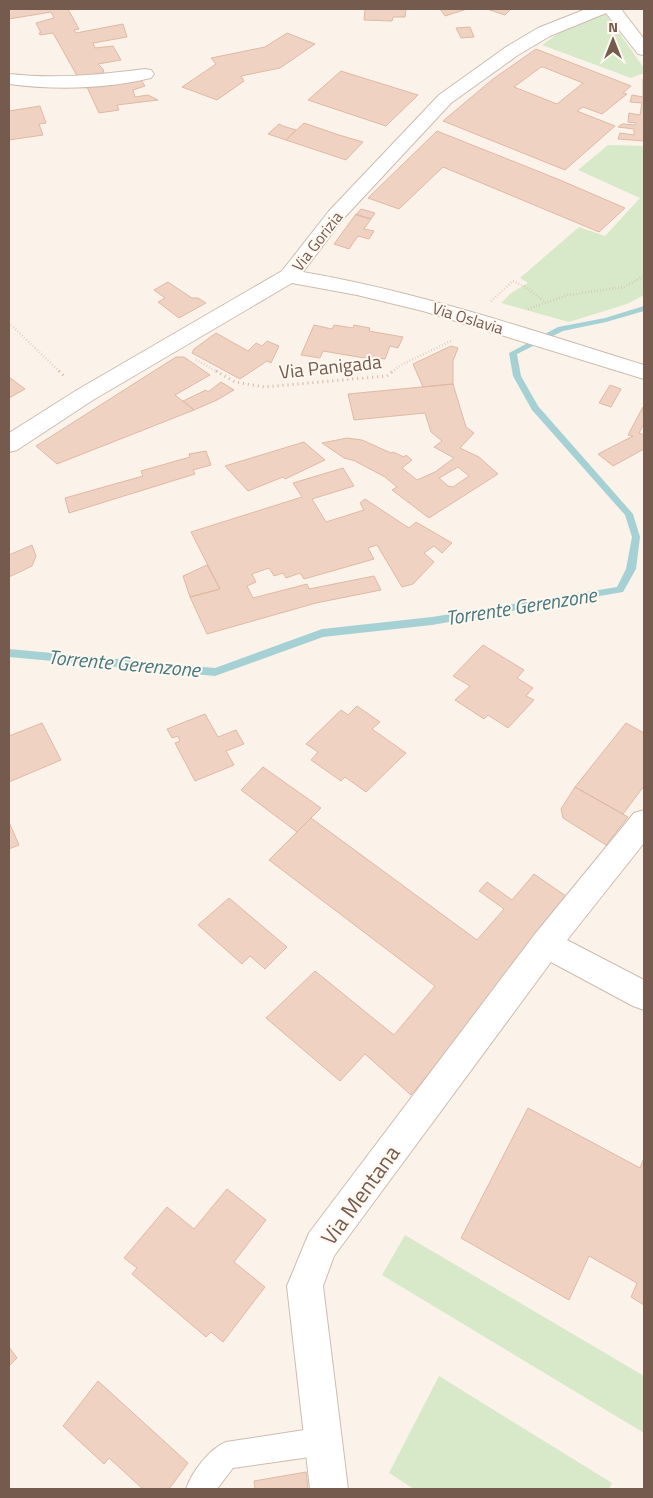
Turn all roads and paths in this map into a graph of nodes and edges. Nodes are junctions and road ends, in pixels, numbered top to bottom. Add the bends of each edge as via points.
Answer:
1 (600, 9) edge
2 (612, 9) edge
3 (644, 50) edge
4 (145, 74) dead end
5 (9, 79) edge
6 (289, 276) junction
7 (644, 276) edge
8 (513, 281) dead end
9 (9, 323) edge
10 (459, 337) dead end
11 (171, 345) junction
12 (644, 372) edge
13 (85, 396) junction
14 (9, 444) edge
15 (644, 822) edge
16 (546, 944) junction
17 (644, 996) edge
18 (324, 1441) junction
19 (200, 1489) edge
20 (329, 1489) edge

1 - 6 street, Via Gorizia via 544,32 512,50 445,99 336,215
2 - 3 street
4 - 5 street via 89,83
6 - 11 street, Via Gorizia
6 - 12 street, Via Oslavia via 357,288 429,306
7 - 8 path via 624,287 568,295 546,302
9 - 13 path
10 - 11 path, Via Panigada via 401,365 387,376 264,387 235,382
11 - 13 street, Via Gorizia
13 - 14 street, Via Gorizia
15 - 16 street, Via Mentana
16 - 17 street
16 - 18 street, Via Mentana via 321,1245 305,1286
18 - 19 lane via 226,1456
18 - 20 street, Via Mentana

